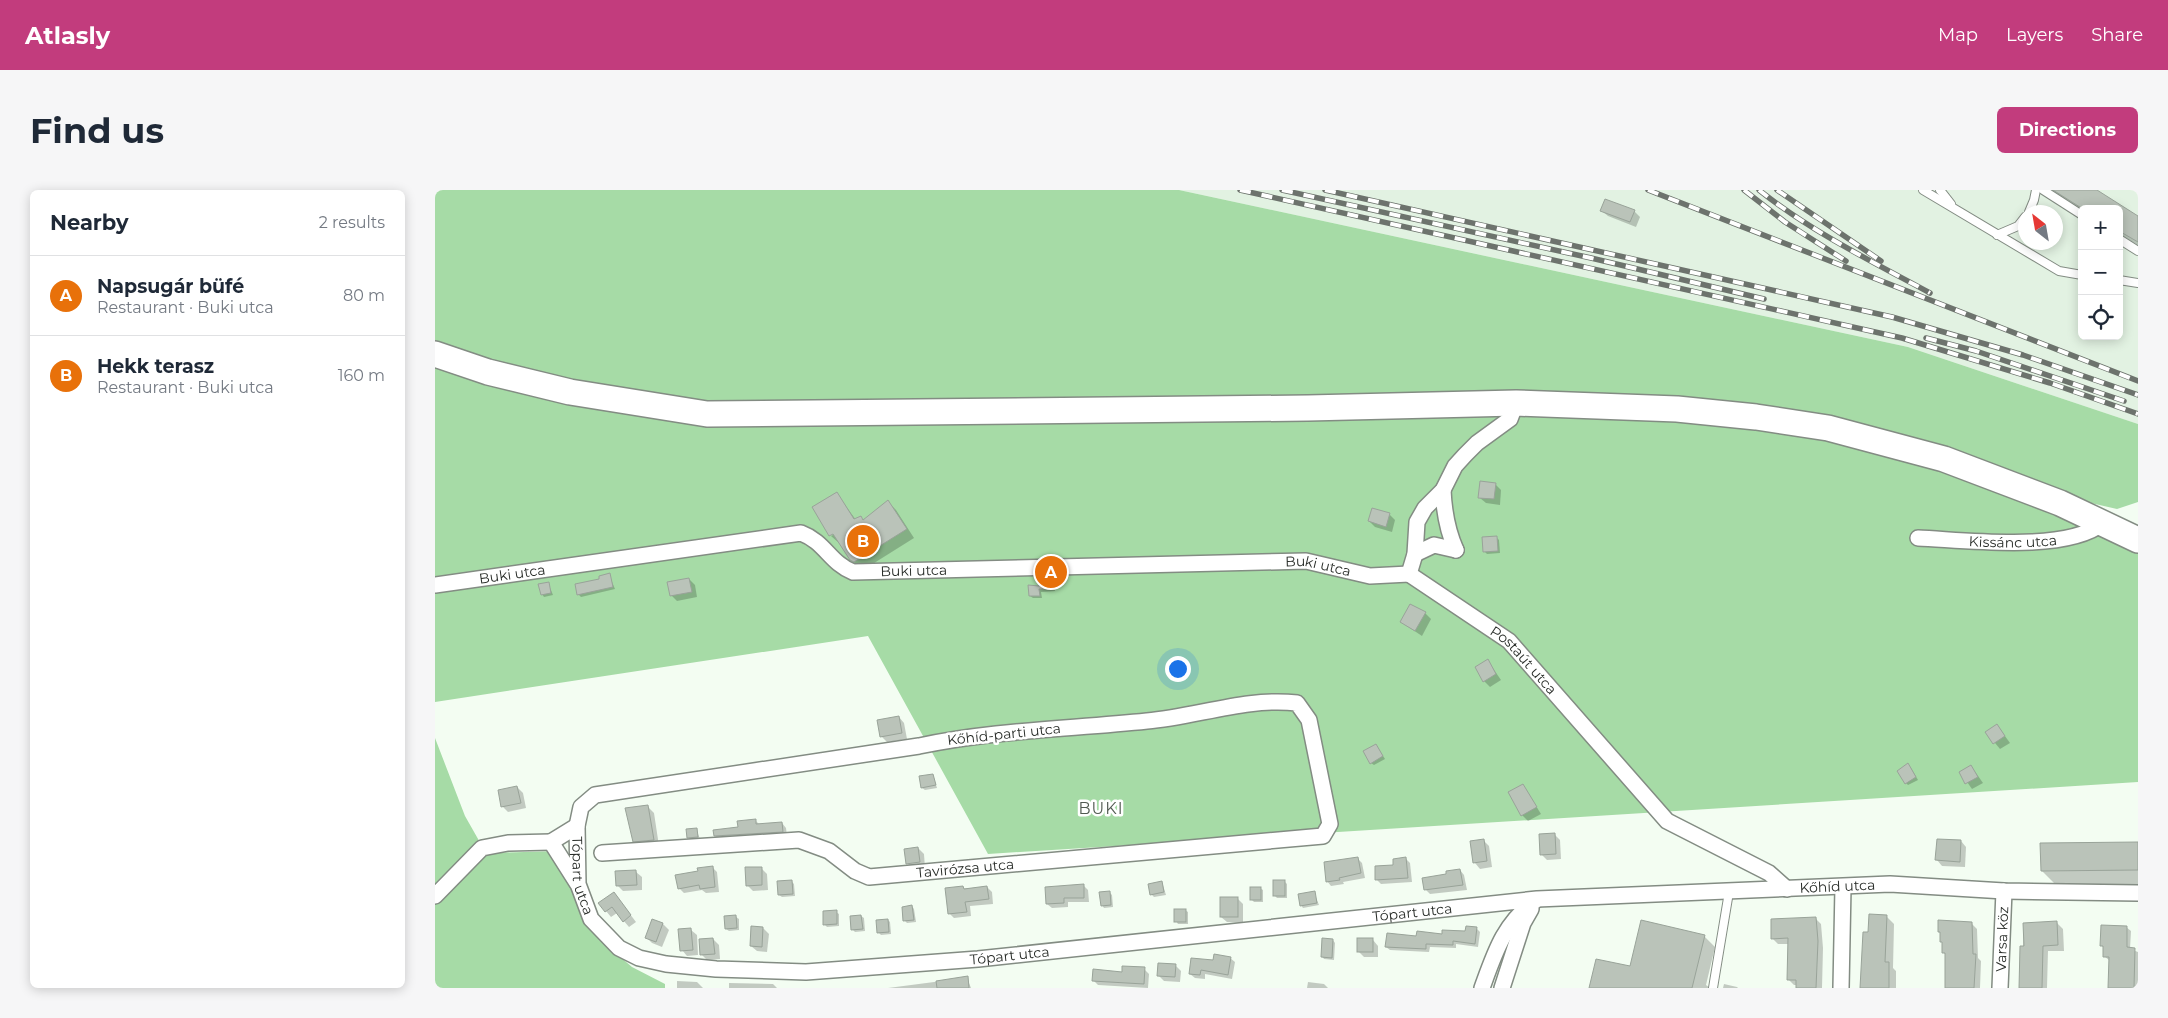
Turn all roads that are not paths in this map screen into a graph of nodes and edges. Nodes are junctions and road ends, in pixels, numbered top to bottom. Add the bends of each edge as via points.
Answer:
1 (1923, 190) edge
2 (1940, 190) edge
3 (2036, 190) edge
4 (2043, 190) edge
5 (2032, 205) edge
6 (1955, 209) junction
7 (2078, 212) edge
8 (2018, 226) edge
9 (1997, 235) junction
10 (2123, 242) edge
11 (2138, 251) edge
12 (2078, 274) edge
13 (2123, 281) edge
14 (2138, 283) edge
15 (435, 354) edge
16 (1516, 403) junction
17 (1443, 490) junction
18 (2103, 522) junction
19 (1918, 538) dead end
20 (2138, 540) edge
21 (1415, 554) junction
22 (1409, 574) junction
23 (435, 585) edge
24 (1330, 824) joint
25 (577, 826) junction
26 (551, 842) junction
27 (602, 853) dead end
28 (578, 884) junction
29 (1843, 887) junction
30 (1787, 889) junction
31 (2004, 891) junction
32 (1729, 892) junction
33 (2138, 893) edge
34 (435, 896) edge
35 (1537, 899) junction
36 (1482, 988) edge
37 (1502, 988) edge
38 (1713, 988) edge
39 (1841, 988) edge
40 (2000, 988) edge

1 - 6 lane
2 - 6 lane
3 - 5 lane
4 - 7 lane
6 - 9 lane
8 - 9 lane
9 - 12 lane via 2059,271
10 - 11 lane
13 - 14 lane
15 - 16 main road via 488,372 570,392 707,414
16 - 17 street via 1510,419 1477,443 1455,466
16 - 18 main road via 1677,409 1787,420 1828,428 1969,467
17 - 21 street via 1425,508 1417,522
17 - 21 street via 1447,527 1456,550 1434,545
18 - 19 street, Kissánc utca via 2093,531 2066,539 2008,542
18 - 20 main road
21 - 22 street
22 - 23 street, Buki utca via 1370,576 1306,561 853,572 841,567 815,538 801,533
22 - 30 street, Postaút utca via 1509,642 1667,821 1769,873
24 - 25 street, Kőhíd-parti utca via 1309,720 1297,703 1276,701 1148,721 966,736 595,795 581,807
24 - 27 street, Tavirózsa utca via 1323,836 869,877 855,871 829,851 799,840
25 - 26 street
25 - 28 street, Tópart utca
26 - 28 street
26 - 34 street via 508,843 482,848
28 - 35 street, Tópart utca via 591,919 619,948 639,958 716,969 806,972 978,959
29 - 30 street, Kőhíd utca
29 - 31 street, Kőhíd utca via 1890,884
29 - 39 street
30 - 32 street, Kőhíd utca
31 - 33 street, Kőhíd utca
31 - 40 street, Varsa köz
32 - 35 street, Kőhíd utca
32 - 38 lane
35 - 36 street via 1507,928
35 - 37 street via 1523,923

